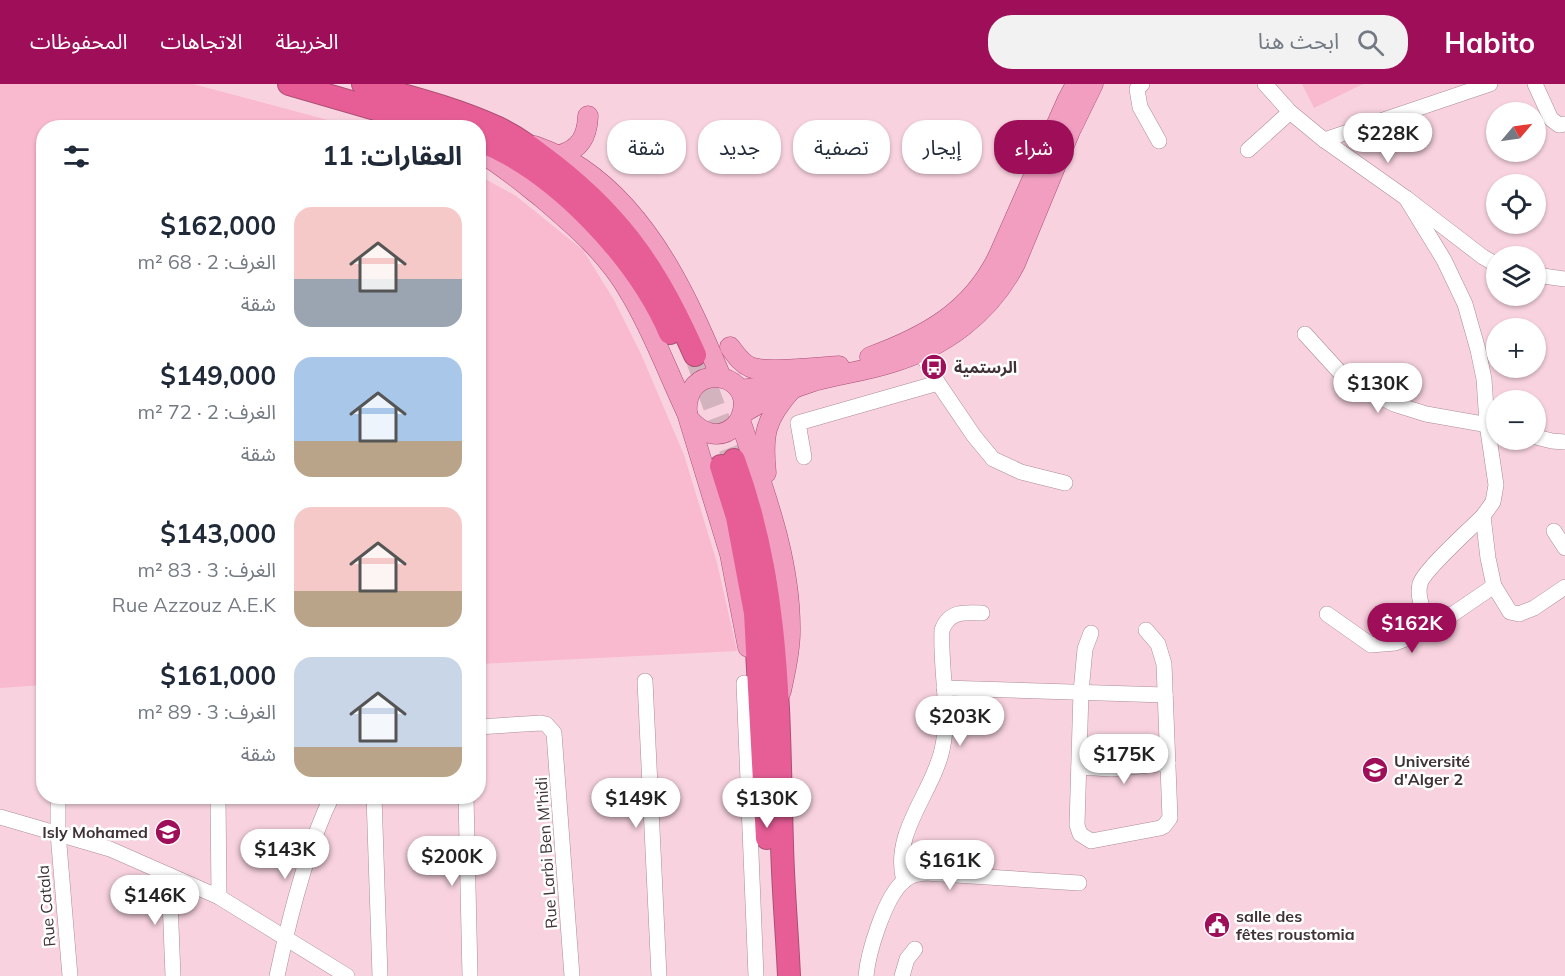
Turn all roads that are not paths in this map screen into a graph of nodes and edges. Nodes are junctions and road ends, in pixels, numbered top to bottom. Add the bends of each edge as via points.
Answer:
1 (289, 84) edge
2 (363, 84) edge
3 (1076, 84) edge
4 (1093, 84) edge
5 (1142, 84) edge
6 (1264, 84) edge
7 (1490, 84) edge
8 (1535, 84) edge
9 (1290, 112) junction
10 (588, 116) dead end
11 (415, 120) edge
12 (477, 120) edge
13 (486, 124) edge
14 (1565, 124) edge
15 (1324, 140) junction
16 (522, 141) junction
17 (1159, 141) dead end
18 (486, 144) edge
19 (1248, 150) dead end
20 (560, 155) junction
21 (486, 156) edge
22 (1406, 198) junction
23 (1486, 259) edge
24 (1546, 276) edge
25 (1565, 279) edge
26 (1305, 334) dead end
27 (730, 347) dead end
28 (921, 352) junction
29 (845, 366) junction
30 (721, 377) junction
31 (939, 383) junction
32 (792, 388) junction
33 (740, 390) junction
34 (1486, 391) edge
35 (689, 417) junction
36 (741, 417) junction
37 (1486, 424) edge
38 (1546, 440) edge
39 (1565, 441) edge
40 (1494, 450) edge
41 (804, 458) dead end
42 (727, 463) tunnel mouth
43 (1065, 483) dead end
44 (770, 508) junction
45 (1483, 516) junction
46 (1554, 531) dead end
47 (1565, 548) edge
48 (1494, 586) junction
49 (1565, 587) edge
50 (982, 613) dead end
51 (1327, 614) dead end
52 (1431, 629) junction
53 (1146, 630) dead end
54 (1091, 633) dead end
55 (645, 681) dead end
56 (744, 683) dead end
57 (944, 688) junction
58 (1081, 692) junction
59 (1165, 695) junction
60 (770, 701) junction
61 (486, 726) edge
62 (1168, 763) junction
63 (1079, 766) junction
64 (58, 804) edge
65 (218, 804) edge
66 (328, 804) edge
67 (374, 804) edge
68 (466, 804) edge
69 (0, 817) edge
70 (58, 833) junction
71 (169, 875) junction
72 (904, 880) junction
73 (1079, 883) dead end
74 (219, 897) junction
75 (285, 936) junction
76 (915, 949) dead end
77 (70, 976) edge
78 (173, 976) edge
79 (277, 976) edge
80 (347, 976) edge
81 (380, 976) edge
82 (470, 976) edge
83 (572, 976) edge
84 (659, 976) edge
85 (756, 976) edge
86 (774, 976) edge
87 (789, 976) edge
88 (866, 976) edge
89 (902, 976) edge

1 - 11 highway
2 - 12 highway
3 - 29 main road via 998,257 978,290 932,329
4 - 28 main road via 1007,280 968,324
5 - 17 street via 1137,89 1140,107
6 - 9 street
7 - 15 street
8 - 14 street via 1551,119
9 - 15 street
9 - 19 street
10 - 20 main road via 584,139
13 - 16 highway
15 - 22 street
16 - 18 highway via 587,192 624,231 664,288 689,358 630,266 596,224 553,185
16 - 20 main road
20 - 30 main road via 601,182 645,231 687,302
21 - 35 main road via 574,225 601,252 639,309
22 - 23 street
22 - 34 street via 1444,260 1465,304
24 - 25 street
26 - 37 street via 1345,378 1394,404
27 - 29 main road via 753,368
28 - 31 street
28 - 32 main road
29 - 33 main road via 787,383
30 - 33 main road
30 - 35 main road via 711,377 694,386 687,404
31 - 41 street via 798,423
31 - 43 street via 993,459 1021,472
32 - 36 main road
32 - 44 main road via 765,428
33 - 36 main road via 744,405
35 - 36 main road via 703,432 711,434 727,432
35 - 60 main road via 730,554 749,653
36 - 44 main road
38 - 39 street
40 - 45 street via 1496,485
42 - 60 highway
44 - 60 main road via 788,590 790,632 787,661
45 - 48 street
45 - 52 street via 1420,583 1420,602
46 - 47 street
48 - 49 street via 1510,612 1520,614
48 - 52 street
50 - 57 street via 959,613 944,624
51 - 52 street via 1371,645 1395,643
53 - 59 street via 1162,654
54 - 58 street via 1085,649
55 - 84 street
56 - 85 street
57 - 58 street
57 - 72 street via 942,752 903,846
58 - 59 street
58 - 63 street
59 - 62 street
60 - 86 highway
60 - 87 highway
61 - 83 street, Rue Larbi Ben M'hidi via 541,723 551,728 556,738
62 - 63 street via 1111,769
62 - 63 street via 1168,823 1160,828 1091,841 1078,830
64 - 70 street, Rue Catala
65 - 74 street
66 - 75 street
67 - 81 street
68 - 82 street
69 - 70 street
70 - 71 street via 110,849
70 - 77 street, Rue Catala
71 - 74 street
71 - 78 street
72 - 73 street via 926,873
72 - 88 street via 879,926
74 - 75 street
75 - 79 street
75 - 80 street
76 - 89 street

